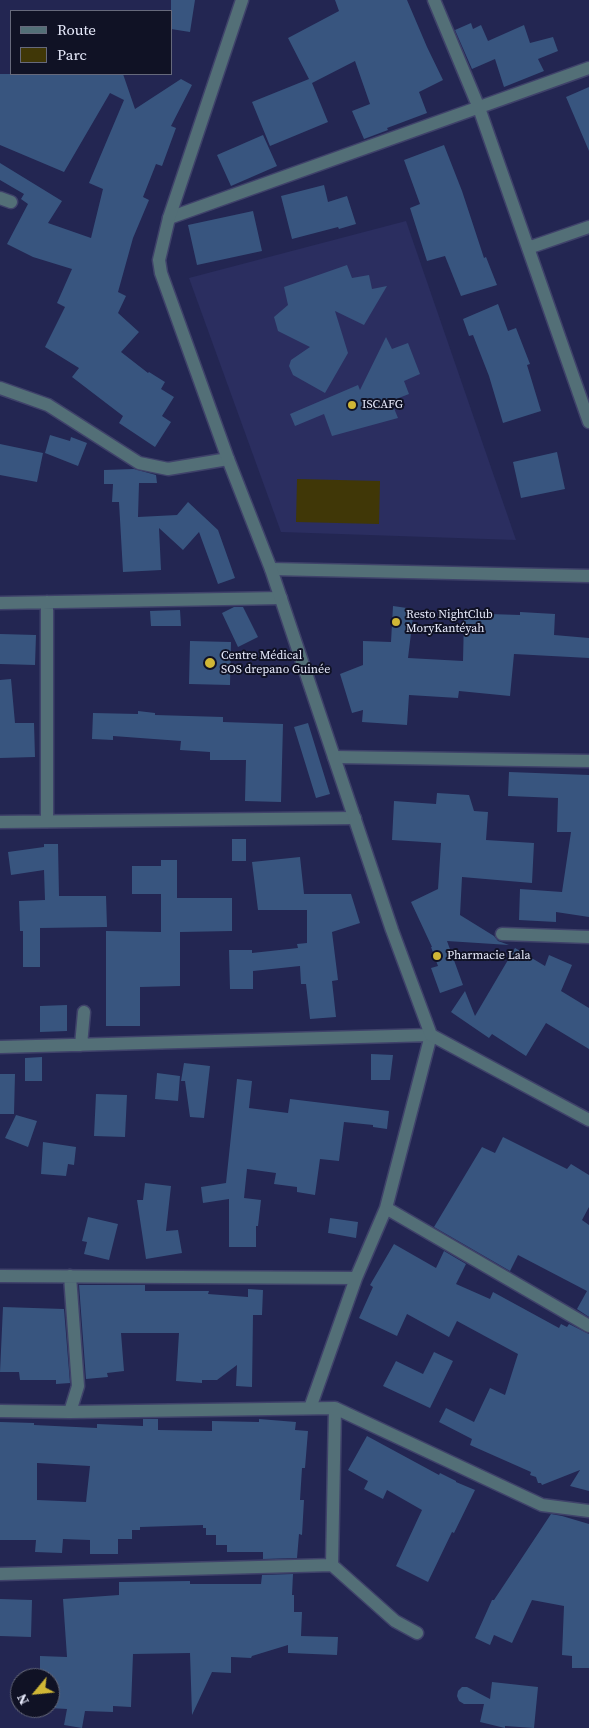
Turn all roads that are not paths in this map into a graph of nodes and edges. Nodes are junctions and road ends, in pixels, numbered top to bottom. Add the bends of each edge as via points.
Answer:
1 (242, 0) edge
2 (434, 0) edge
3 (589, 68) edge
4 (478, 108) junction
5 (169, 218) junction
6 (589, 226) edge
7 (528, 248) junction
8 (0, 388) edge
9 (584, 391) edge
10 (589, 422) edge
11 (228, 459) junction
12 (271, 570) junction
13 (589, 576) edge
14 (281, 598) junction
15 (47, 602) junction
16 (0, 603) edge
17 (334, 758) junction
18 (589, 762) edge
19 (355, 818) junction
20 (47, 821) junction
21 (0, 822) edge
22 (502, 934) dead end
23 (589, 937) edge
24 (84, 1012) dead end
25 (431, 1035) junction
26 (80, 1045) junction
27 (0, 1047) edge
28 (589, 1120) edge
29 (386, 1208) junction
30 (0, 1276) edge
31 (70, 1276) junction
32 (356, 1278) junction
33 (589, 1326) edge
34 (310, 1408) junction
35 (335, 1408) junction
36 (0, 1411) edge
37 (70, 1412) junction
38 (589, 1511) edge
39 (332, 1565) junction
40 (0, 1574) edge
41 (417, 1633) dead end

1 - 5 street
2 - 4 street
3 - 4 street
4 - 5 street
4 - 7 street
5 - 11 street via 159,260 161,273
6 - 7 street
7 - 9 street
8 - 11 street via 48,405 139,463 168,469
9 - 10 street
11 - 12 street
12 - 13 street
12 - 14 street
14 - 15 street
14 - 17 street
15 - 16 street
15 - 20 street
17 - 18 street
17 - 19 street
19 - 20 street
19 - 25 street
20 - 21 street
22 - 23 street
24 - 26 street
25 - 26 street
25 - 28 street
25 - 29 street
26 - 27 street
29 - 32 street
29 - 33 street
30 - 31 street
31 - 32 street
31 - 37 street via 78,1386
32 - 34 street
34 - 35 street
34 - 37 street
35 - 38 street via 542,1505
35 - 39 street
36 - 37 street
39 - 40 street
39 - 41 street via 395,1621

